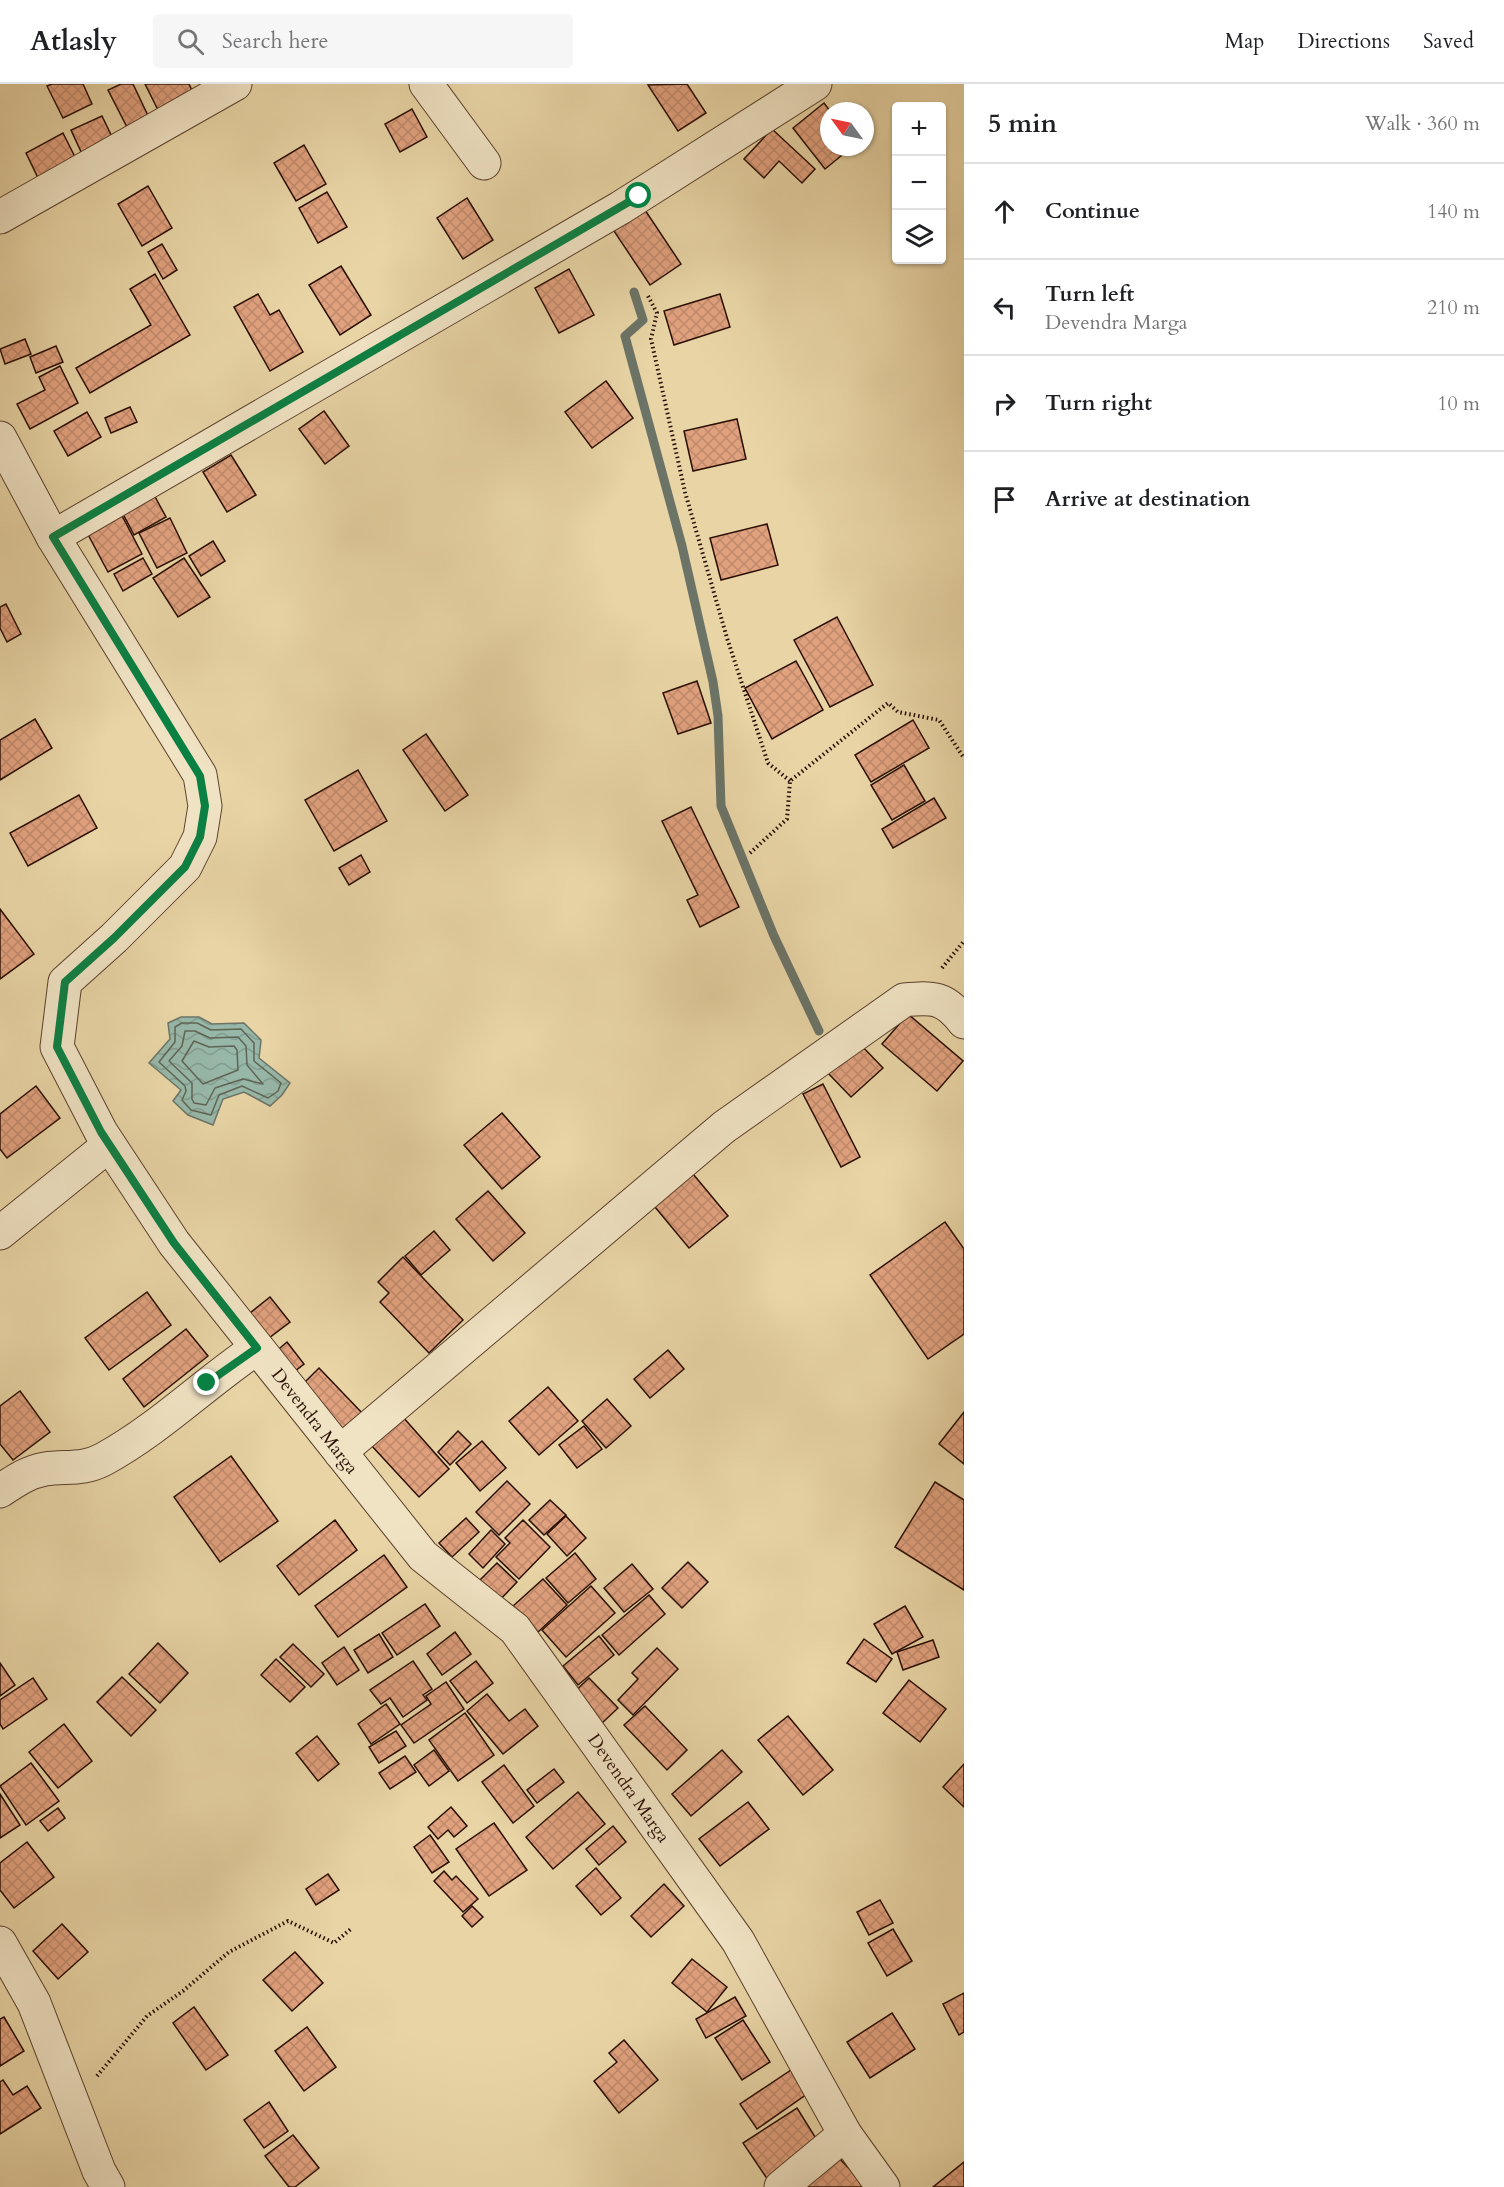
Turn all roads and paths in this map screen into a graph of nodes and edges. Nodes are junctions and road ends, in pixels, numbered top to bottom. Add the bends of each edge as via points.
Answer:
1 (235, 84) edge
2 (426, 84) edge
3 (815, 84) edge
4 (484, 163) dead end
5 (0, 217) edge
6 (648, 296) dead end
7 (5, 458) edge
8 (53, 537) junction
9 (964, 758) edge
10 (790, 781) junction
11 (750, 853) dead end
12 (964, 1022) edge
13 (109, 1145) junction
14 (0, 1233) edge
15 (257, 1348) junction
16 (340, 1452) junction
17 (0, 1491) edge
18 (352, 1928) dead end
19 (0, 1943) edge
20 (73, 2104) junction
21 (845, 2134) junction
22 (108, 2187) edge
23 (781, 2187) edge
24 (882, 2187) edge

1 - 5 street
2 - 4 street
3 - 8 street via 620,208
6 - 10 path via 657,313 651,339 684,492 768,762
7 - 8 street, Devendra Marga
8 - 13 street, Devendra Marga via 200,776 205,806 200,837 185,867 65,982 57,1047
9 - 10 path via 939,720 898,712 888,703
10 - 11 path via 788,819
12 - 16 street via 953,1007 931,997 904,1000 724,1126
13 - 14 street
13 - 15 street, Devendra Marga via 174,1243
15 - 16 street, Devendra Marga
15 - 17 street via 104,1460 85,1468 46,1469 25,1475
16 - 21 street, Devendra Marga via 423,1556 515,1629 738,1941
18 - 20 path via 334,1943 288,1921 229,1952 147,2016
19 - 20 street via 34,2003
20 - 22 street
21 - 23 street
21 - 24 street, Devendra Marga

